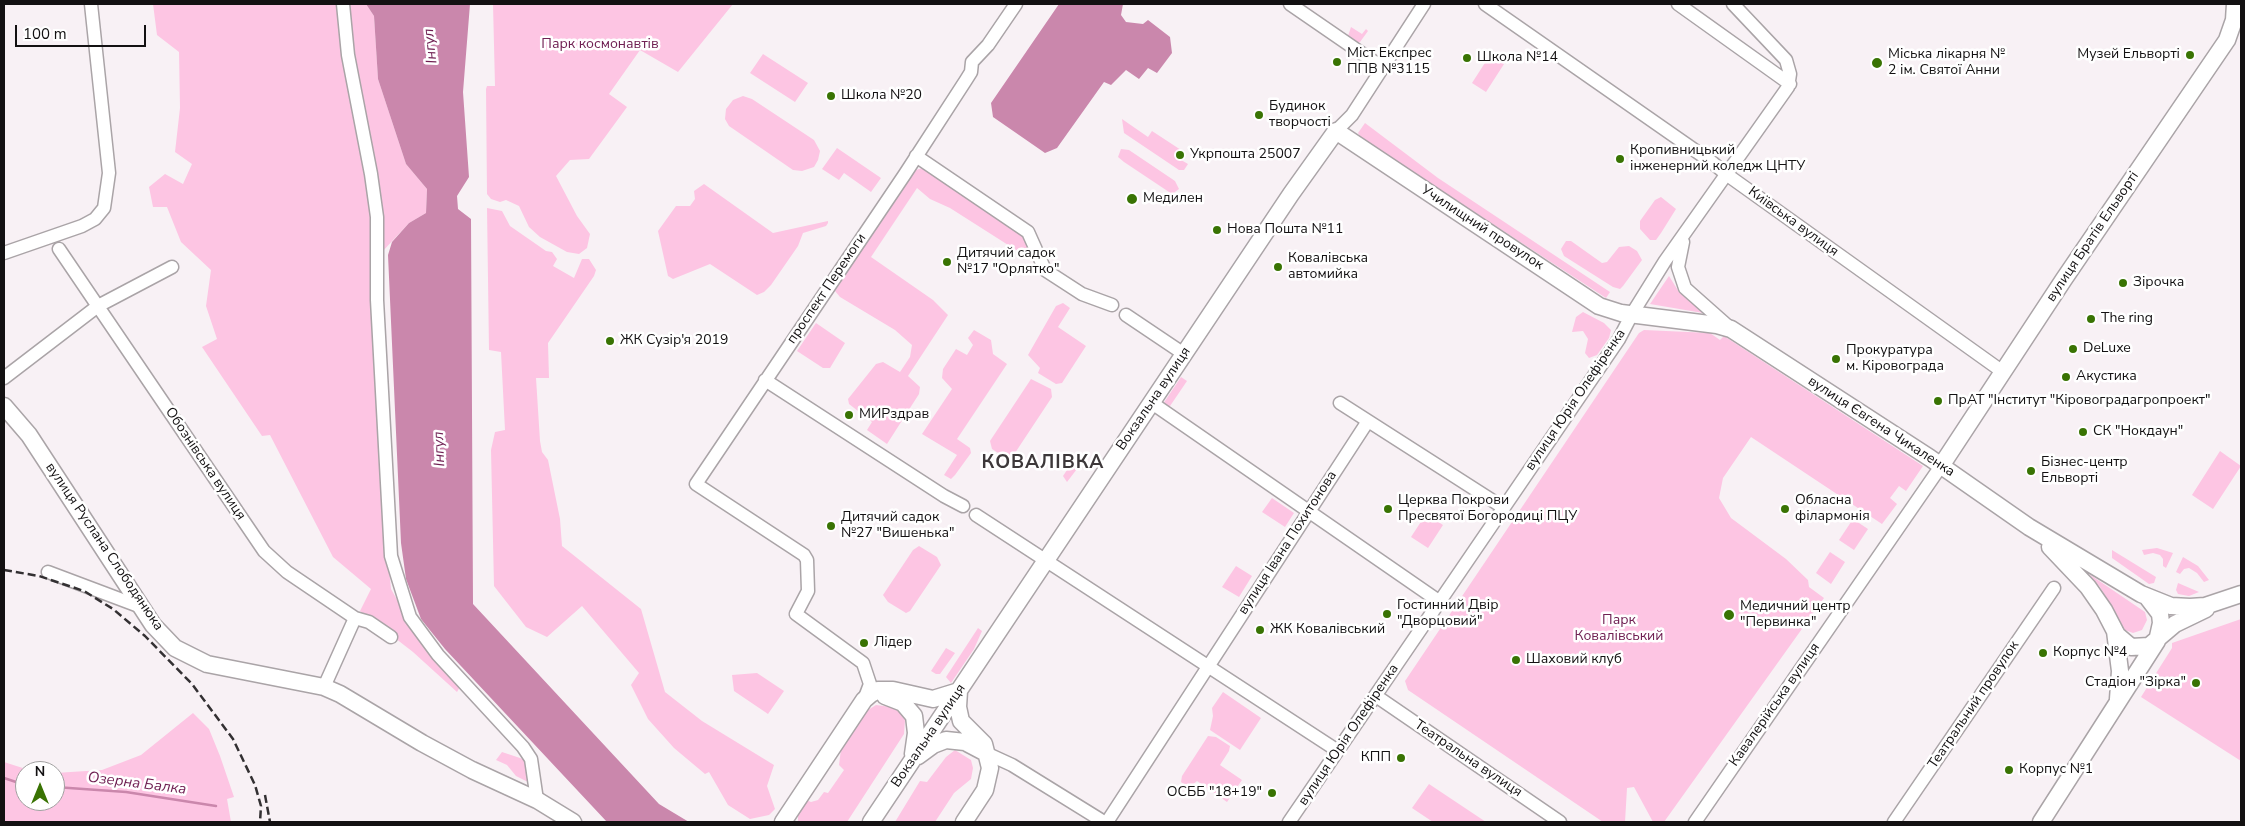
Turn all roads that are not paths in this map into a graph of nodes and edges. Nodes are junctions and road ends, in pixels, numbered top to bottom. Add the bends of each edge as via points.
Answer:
1 (90, 4) edge
2 (343, 4) edge
3 (1016, 4) edge
4 (1290, 4) edge
5 (1424, 4) edge
6 (1485, 4) edge
7 (1678, 4) edge
8 (1733, 4) edge
9 (2235, 4) edge
10 (1383, 68) junction
11 (1790, 84) junction
12 (1336, 131) junction
13 (916, 156) junction
14 (1726, 174) junction
15 (1689, 228) junction
16 (59, 249) dead end
17 (4, 252) edge
18 (172, 267) dead end
19 (1112, 305) dead end
20 (98, 306) junction
21 (1126, 314) dead end
22 (1632, 314) junction
23 (1731, 329) junction
24 (1184, 354) junction
25 (2003, 372) junction
26 (4, 378) edge
27 (765, 380) junction
28 (1152, 403) junction
29 (1340, 403) dead end
30 (4, 406) edge
31 (1368, 421) junction
32 (1941, 466) junction
33 (963, 506) dead end
34 (1504, 508) junction
35 (1309, 511) junction
36 (976, 515) dead end
37 (2029, 527) junction
38 (1046, 560) junction
39 (48, 572) dead end
40 (2054, 588) dead end
41 (2141, 594) junction
42 (2238, 595) edge
43 (1440, 602) junction
44 (141, 607) junction
45 (355, 618) junction
46 (2113, 627) junction
47 (392, 638) dead end
48 (2157, 641) junction
49 (1209, 666) junction
50 (324, 687) junction
51 (959, 691) junction
52 (1376, 696) junction
53 (864, 700) junction
54 (2116, 704) junction
55 (1338, 751) junction
56 (988, 754) junction
57 (910, 762) junction
58 (537, 800) junction
59 (792, 814) edge
60 (570, 820) edge
61 (783, 822) edge
62 (871, 822) edge
63 (964, 822) edge
64 (1105, 822) edge
65 (1290, 822) edge
66 (1560, 822) edge
67 (1695, 822) edge
68 (1894, 822) edge
69 (2041, 822) edge

1 - 17 street via 109,173 104,208 95,219 82,226
2 - 58 street via 348,55 377,217 377,300 391,556 410,617 438,655 531,759
3 - 13 street, проспект Перемоги via 972,62 971,72
4 - 10 street
5 - 10 street, Вокзальна вулиця
6 - 14 street, Київська вулиця
7 - 11 street
8 - 11 street via 1786,60
9 - 25 main road, вулиця Братів Ельворті via 2227,40
10 - 12 street, Вокзальна вулиця via 1352,115
11 - 14 street, вулиця Юрія Олефіренка
12 - 22 main road, Училищний провулок via 1599,306
12 - 24 main road, Вокзальна вулиця via 1290,194
13 - 19 street via 1028,232 1045,270 1082,294
13 - 27 street, проспект Перемоги
14 - 15 street, вулиця Юрія Олефіренка
14 - 25 street, Київська вулиця
15 - 22 street, вулиця Юрія Олефіренка
15 - 23 street, вулиця Євгена Чикаленка via 1678,260 1684,288
16 - 20 street, Обознівська вулиця
18 - 20 street
20 - 26 street
20 - 45 street, Обознівська вулиця via 264,551 287,572
21 - 24 street
22 - 23 main road, вулиця Євгена Чикаленка
22 - 34 street, вулиця Юрія Олефіренка via 1619,339
23 - 32 main road, вулиця Євгена Чикаленка
24 - 28 main road, Вокзальна вулиця
25 - 32 main road, вулиця Братів Ельворті
27 - 33 street
27 - 53 street, проспект Перемоги via 696,484 804,555 808,591 796,614 863,663 870,684
28 - 35 street
28 - 38 main road, Вокзальна вулиця
29 - 31 street
30 - 44 main road, вулиця Руслана Слободянюка via 29,435
31 - 34 street
31 - 35 street, вулиця Івана Похитонова
32 - 37 main road, вулиця Євгена Чикаленка
32 - 67 street, Кавалерійська вулиця
34 - 43 street, вулиця Юрія Олефіренка
35 - 43 street
35 - 49 street, вулиця Івана Похитонова
36 - 38 street
37 - 41 main road, вулиця Євгена Чикаленка
37 - 46 main road, вулиця Євгена Чикаленка via 2080,576
38 - 49 street
38 - 51 main road, Вокзальна вулиця
39 - 44 street
40 - 68 street, Театральний провулок
41 - 42 main road, вулиця Євгена Чикаленка via 2171,606 2190,607 2205,606
41 - 48 main road via 2156,606 2160,614
42 - 48 main road, вулиця Євгена Чикаленка via 2175,624
43 - 52 street, вулиця Юрія Олефіренка
44 - 50 main road, вулиця Руслана Слободянюка via 163,636 190,657 207,664
45 - 47 street, Обознівська вулиця via 369,622
45 - 50 street
46 - 48 main road, вулиця Євгена Чикаленка via 2123,642 2131,647 2149,646
46 - 54 main road via 2120,671
48 - 54 main road
49 - 55 street
49 - 64 street, вулиця Івана Похитонова
50 - 58 main road, вулиця Руслана Слободянюка via 472,770
51 - 53 main road via 933,699 878,690
51 - 56 main road via 961,720 981,741
51 - 57 main road, Вокзальна вулиця
52 - 55 street, вулиця Юрія Олефіренка
52 - 66 street, Театральна вулиця
53 - 57 main road via 888,696 909,709 914,716 916,733
53 - 59 main road
54 - 69 main road
55 - 65 street, вулиця Юрія Олефіренка
56 - 57 main road via 965,742 946,740
56 - 63 main road via 988,782
56 - 64 street via 1012,765
57 - 62 main road, Вокзальна вулиця
58 - 60 main road, вулиця Руслана Слободянюка
59 - 61 main road

